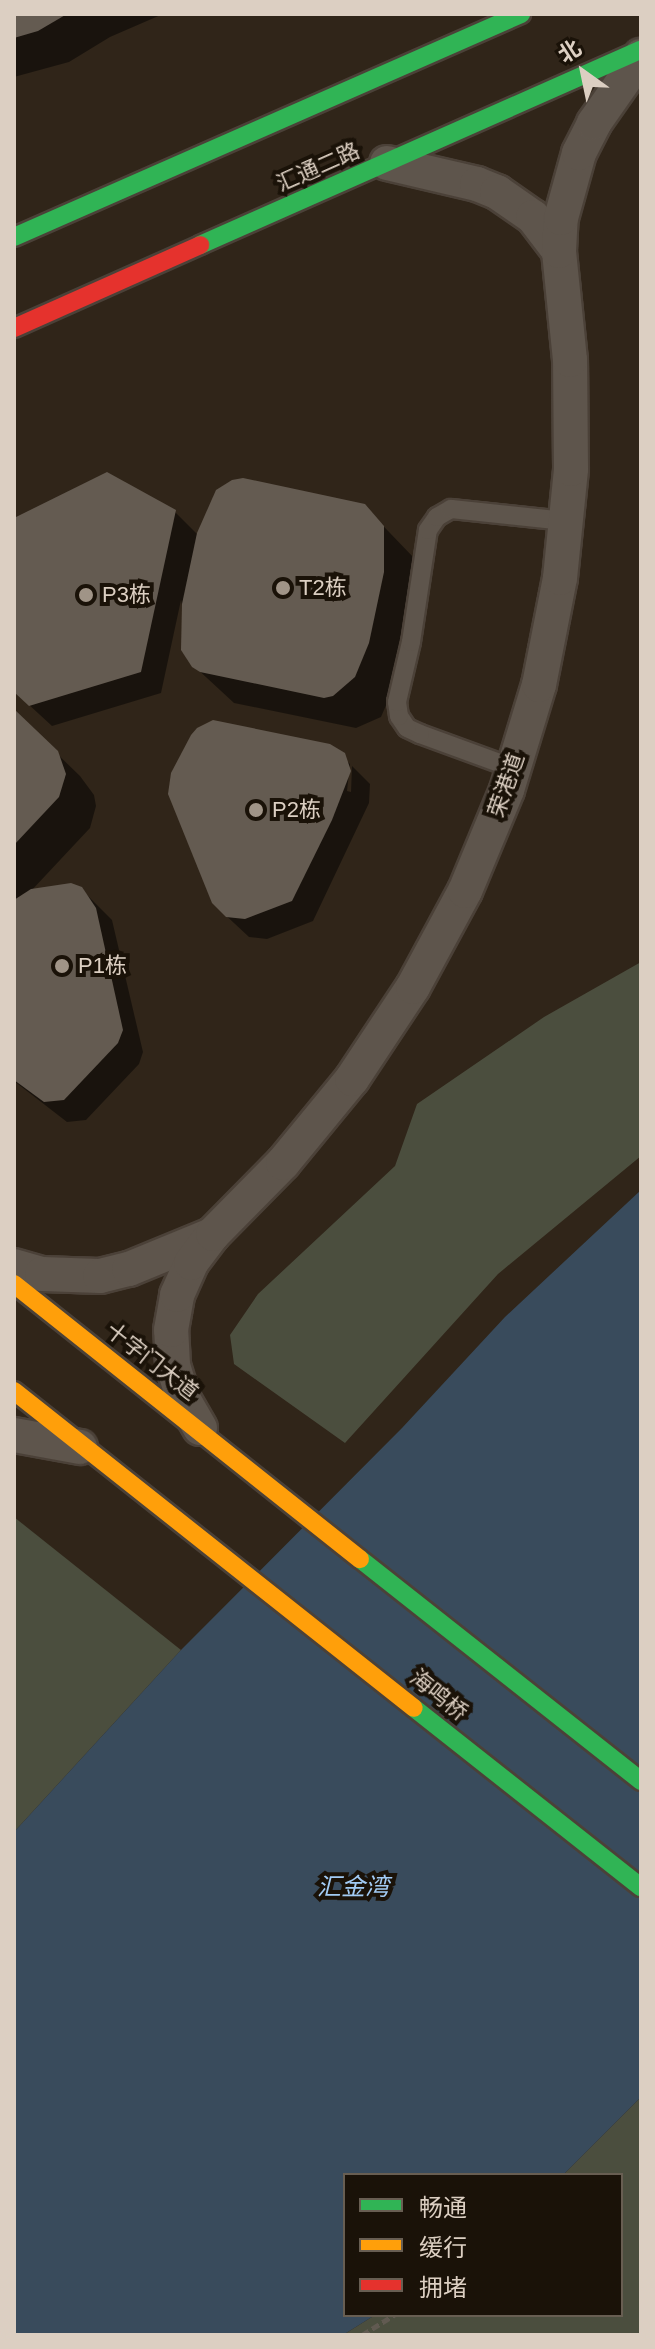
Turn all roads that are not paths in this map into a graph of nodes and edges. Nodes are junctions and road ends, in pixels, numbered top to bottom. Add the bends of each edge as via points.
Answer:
1 (513, 16) edge
2 (641, 53) edge
3 (387, 163) junction
4 (14, 237) edge
5 (559, 251) junction
6 (14, 328) edge
7 (565, 521) junction
8 (513, 768) junction
9 (213, 1234) junction
10 (14, 1266) edge
11 (14, 1284) edge
12 (14, 1391) edge
13 (200, 1429) junction
14 (14, 1435) edge
15 (89, 1449) junction
16 (641, 1781) edge
17 (641, 1887) edge

1 - 4 street
2 - 3 street, 汇通二路
2 - 5 street, 荣港道 via 579,153 568,184
3 - 5 street via 497,192 533,217
3 - 6 street, 汇通二路
5 - 7 street, 荣港道 via 570,360 571,469
7 - 8 street, 荣港道 via 539,685
7 - 8 lane via 451,509 428,530 397,702 399,716 420,734
8 - 9 street, 荣港道 via 465,891 413,987 352,1079 283,1163
9 - 10 street via 100,1276 42,1274
9 - 13 street via 191,1263 177,1295 171,1330 173,1365
11 - 13 street, 十字门大道
12 - 15 street
13 - 16 street, 十字门大道
14 - 15 street
15 - 17 street, 海鸣桥

